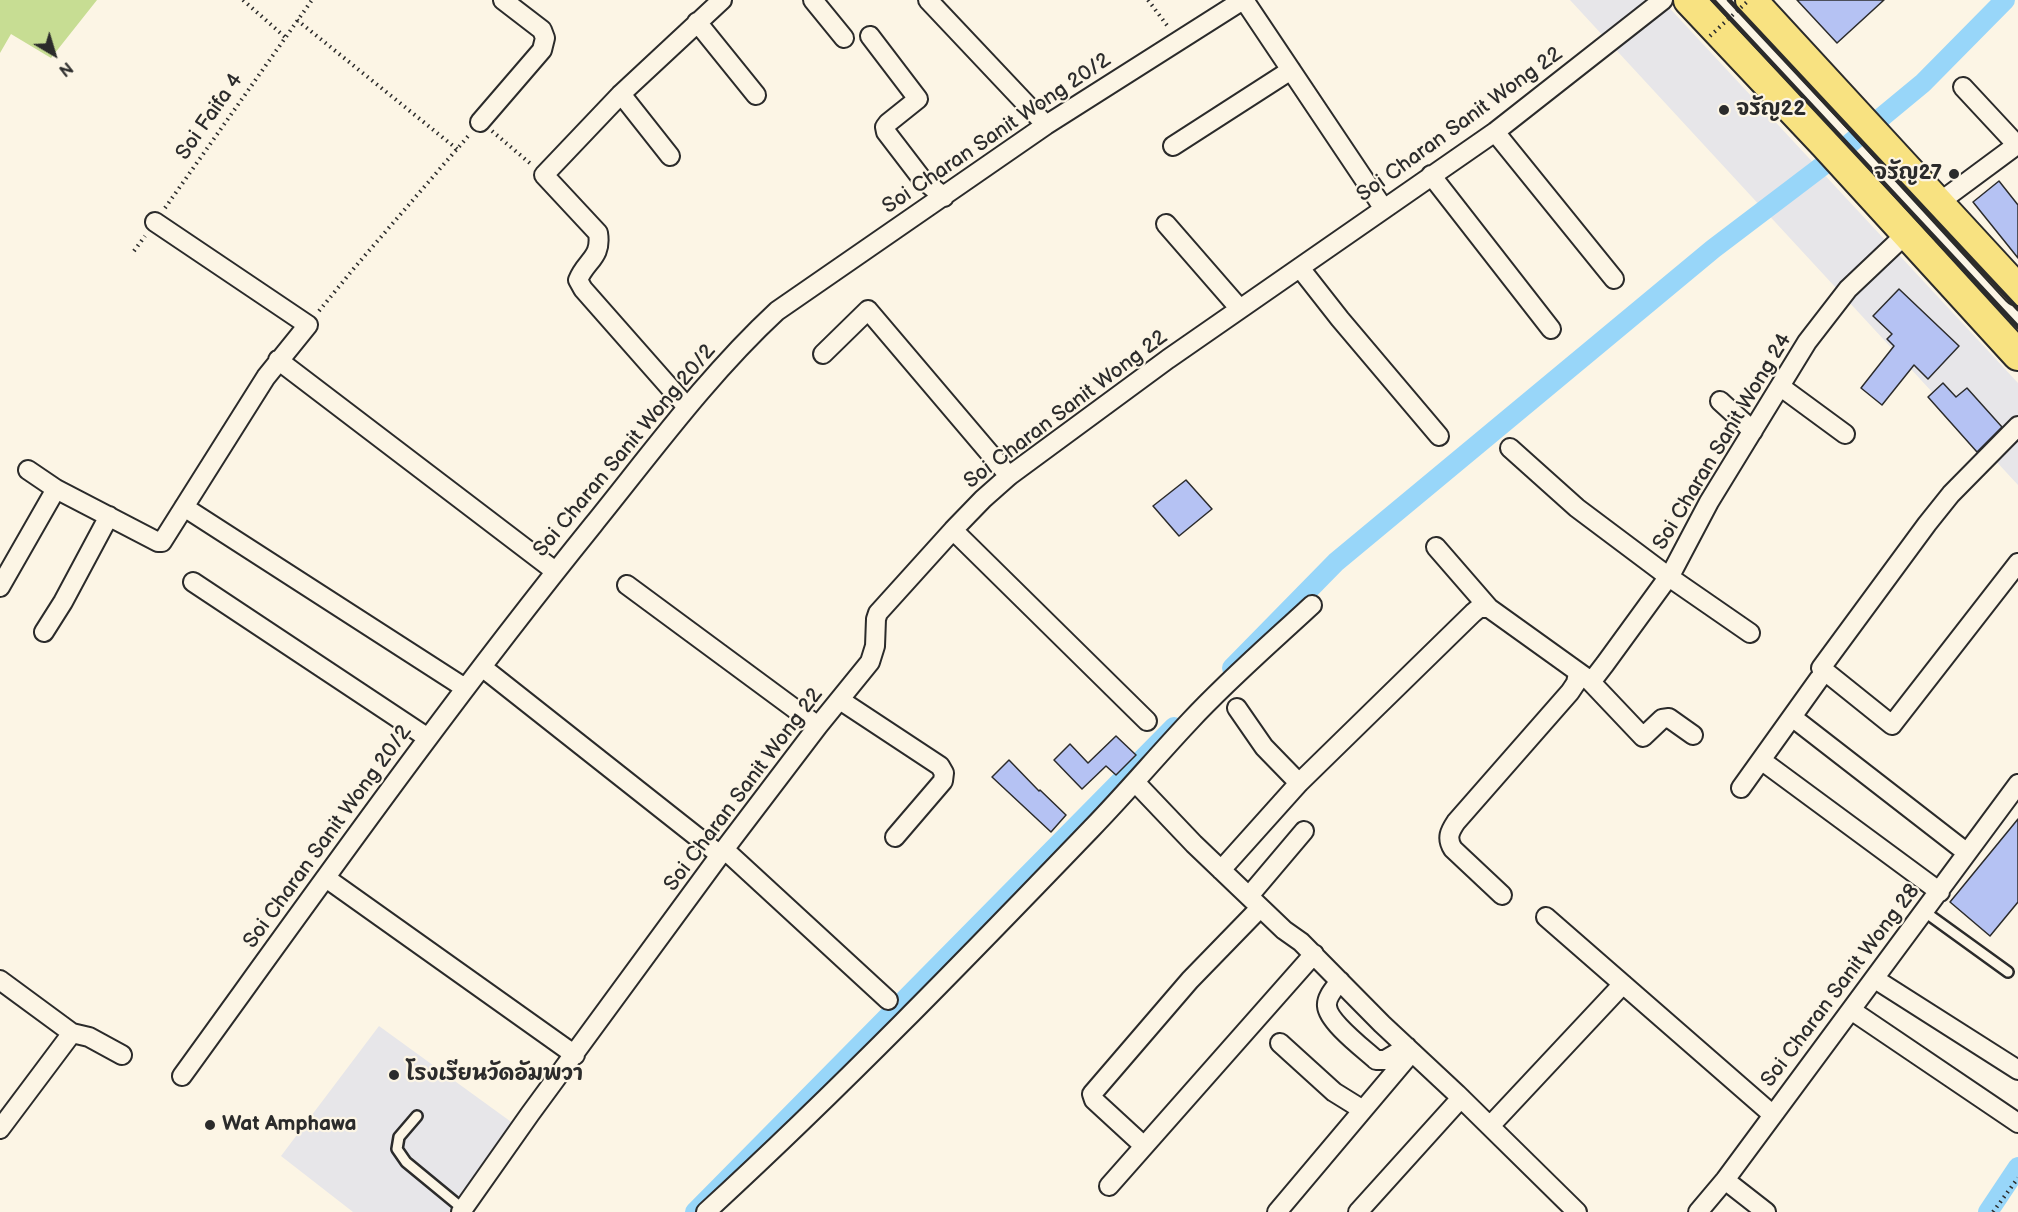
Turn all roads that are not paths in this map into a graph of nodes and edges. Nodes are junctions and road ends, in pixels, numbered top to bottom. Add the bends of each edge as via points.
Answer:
1 (503, 0) edge
2 (722, 0) edge
3 (813, 0) edge
4 (928, 0) edge
5 (1244, 0) edge
6 (1663, 0) edge
7 (1689, 0) edge
8 (1750, 0) edge
9 (697, 22) junction
10 (870, 36) dead end
11 (844, 38) dead end
12 (1291, 70) junction
13 (1963, 87) dead end
14 (621, 94) junction
15 (756, 95) dead end
16 (480, 122) road end
17 (1046, 125) junction
18 (1496, 132) junction
19 (2017, 144) edge
20 (1173, 146) dead end
21 (670, 156) dead end
22 (1431, 175) junction
23 (944, 197) junction
24 (1937, 204) junction
25 (1384, 209) junction
26 (155, 222) road end
27 (1166, 224) dead end
28 (1906, 234) junction
29 (1300, 268) junction
30 (1614, 279) dead end
31 (2018, 290) edge
32 (1240, 309) junction
33 (1551, 329) dead end
34 (824, 354) dead end
35 (2018, 355) edge
36 (278, 360) junction
37 (1781, 387) junction
38 (1720, 402) dead end
39 (687, 407) junction
40 (2018, 426) edge
41 (1753, 431) junction
42 (1845, 434) dead end
43 (1439, 436) dead end
44 (1510, 448) dead end
45 (28, 470) dead end
46 (1009, 476) junction
47 (56, 489) junction
48 (184, 507) junction
49 (109, 516) junction
50 (953, 530) junction
51 (1436, 547) dead end
52 (2018, 563) edge
53 (555, 571) junction
54 (1669, 577) junction
55 (193, 582) dead end
56 (627, 585) dead end
57 (0, 587) edge
58 (1312, 605) dead end
59 (1489, 608) junction
60 (44, 632) dead end
61 (1750, 633) dead end
62 (482, 667) junction
63 (1583, 676) junction
64 (1819, 680) dead end
65 (465, 688) junction
66 (840, 700) junction
67 (1237, 708) dead end
68 (1792, 717) junction
69 (1147, 721) dead end
70 (818, 726) junction
71 (1694, 735) dead end
72 (428, 738) junction
73 (1761, 760) junction
74 (1135, 782) junction
75 (1299, 783) junction
76 (2018, 784) edge
77 (1741, 788) dead end
78 (1304, 831) dead end
79 (895, 837) dead end
80 (1966, 852) junction
81 (723, 853) junction
82 (1221, 870) junction
83 (326, 878) junction
84 (1940, 892) junction
85 (1502, 895) dead end
86 (1255, 902) junction
87 (1925, 912) junction
88 (1546, 917) dead end
89 (1314, 954) junction
90 (2008, 972) dead end
91 (1875, 979) junction
92 (0, 980) edge
93 (1340, 981) junction
94 (1623, 984) junction
95 (888, 1000) dead end
96 (1851, 1010) junction
97 (72, 1033) junction
98 (1280, 1043) dead end
99 (1410, 1050) junction
100 (122, 1055) dead end
101 (576, 1055) junction
102 (2018, 1070) edge
103 (182, 1076) dead end
104 (1461, 1098) junction
105 (1363, 1110) junction
106 (1773, 1115) junction
107 (417, 1116) dead end
108 (2018, 1123) edge
109 (1490, 1126) junction
110 (0, 1129) edge
111 (1144, 1146) junction
112 (1725, 1180) junction
113 (1109, 1186) dead end
114 (462, 1210) edge
115 (706, 1212) edge
116 (1277, 1212) edge
117 (1358, 1212) edge
118 (1577, 1212) edge
119 (1698, 1212) edge
120 (1766, 1212) edge

1 - 16 street via 542,30 545,38 542,50
2 - 9 street
3 - 11 street
4 - 17 street
5 - 12 street
5 - 17 street, Soi Charan Sanit Wong 20/2
6 - 18 street, Soi Charan Sanit Wong 22
7 - 28 main road
8 - 24 main road
9 - 14 street
9 - 15 street
10 - 23 street via 918,99 888,123 886,132 922,179
12 - 20 street
12 - 25 street
13 - 19 street
14 - 21 street
14 - 39 street via 544,175 598,233 596,255 578,280 583,289
17 - 23 street, Soi Charan Sanit Wong 20/2
18 - 22 street, Soi Charan Sanit Wong 22
18 - 30 street
19 - 24 street
22 - 25 street, Soi Charan Sanit Wong 22
22 - 33 street
23 - 39 street, Soi Charan Sanit Wong 20/2 via 777,311
24 - 31 main road
25 - 29 street, Soi Charan Sanit Wong 22
26 - 36 street via 308,325
27 - 32 street
28 - 35 main road
28 - 37 street, Soi Charan Sanit Wong 24 via 1848,289 1808,342
29 - 32 street, Soi Charan Sanit Wong 22
29 - 43 street
32 - 46 street, Soi Charan Sanit Wong 22
34 - 46 street via 868,310
36 - 48 street
36 - 53 street
37 - 41 street, Soi Charan Sanit Wong 24
37 - 42 street
38 - 41 street
39 - 53 street, Soi Charan Sanit Wong 20/2
40 - 52 street via 1927,524 1821,668 1892,725
41 - 54 street, Soi Charan Sanit Wong 24
44 - 54 street via 1578,508
45 - 47 street
46 - 50 street, Soi Charan Sanit Wong 22
47 - 49 street
47 - 57 street
48 - 49 street via 162,542
48 - 65 street
49 - 60 street
50 - 66 street, Soi Charan Sanit Wong 22 via 878,613 870,662
50 - 69 street
51 - 59 street
53 - 62 street, Soi Charan Sanit Wong 20/2
54 - 61 street
54 - 63 street, Soi Charan Sanit Wong 24 via 1595,677
55 - 72 street
56 - 70 street
58 - 74 street via 1190,720
59 - 63 street
59 - 75 street via 1473,613
62 - 65 street, Soi Charan Sanit Wong 20/2
62 - 81 street
63 - 71 street via 1643,737 1662,719 1669,718
63 - 85 street, Soi Charan Sanit Wong 24 via 1456,822 1449,835 1453,849
64 - 68 street
65 - 72 street, Soi Charan Sanit Wong 20/2
66 - 70 street, Soi Charan Sanit Wong 22
66 - 79 street via 940,766 944,773 943,781
67 - 75 street via 1264,747
68 - 73 street
68 - 80 street
70 - 81 street, Soi Charan Sanit Wong 22
72 - 83 street, Soi Charan Sanit Wong 20/2
73 - 77 street
73 - 84 street
74 - 82 street
74 - 115 street via 908,1019
75 - 82 street
76 - 80 street, Soi Charan Sanit Wong 28
78 - 86 street
80 - 84 street, Soi Charan Sanit Wong 28
81 - 95 street
81 - 101 street, Soi Charan Sanit Wong 22
82 - 86 street
83 - 101 street
83 - 103 street, Soi Charan Sanit Wong 20/2
84 - 87 street, Soi Charan Sanit Wong 28
86 - 89 street
86 - 111 street via 1092,1094
87 - 90 lane
87 - 91 street, Soi Charan Sanit Wong 28
88 - 94 street
89 - 93 street
89 - 111 street
91 - 96 street, Soi Charan Sanit Wong 28
91 - 102 street
92 - 97 street
93 - 99 street
93 - 99 street via 1327,1006 1340,1026 1376,1060
94 - 106 street
94 - 109 street
96 - 106 street, Soi Charan Sanit Wong 28
96 - 108 street
97 - 100 street via 89,1037
97 - 110 street
98 - 105 street via 1334,1092
99 - 104 street
99 - 105 street
101 - 114 street, Soi Charan Sanit Wong 22
104 - 109 street
104 - 117 street
105 - 116 street
106 - 112 street, Soi Charan Sanit Wong 28
107 - 114 lane via 399,1137 397,1149 406,1162
109 - 118 street
111 - 113 street
112 - 119 street, Soi Charan Sanit Wong 28
112 - 120 street

